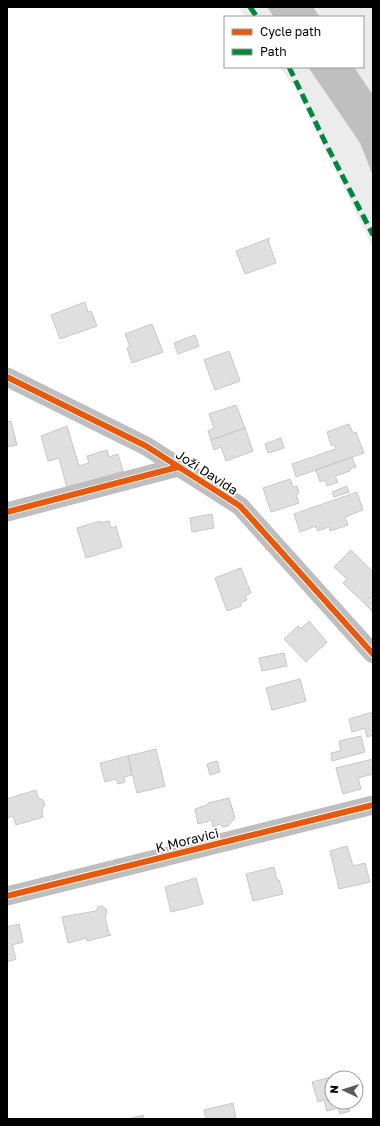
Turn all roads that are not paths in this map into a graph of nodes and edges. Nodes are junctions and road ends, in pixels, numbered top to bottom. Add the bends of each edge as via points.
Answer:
1 (7, 378) edge
2 (178, 467) junction
3 (7, 512) edge
4 (373, 654) edge
5 (373, 805) edge
6 (7, 896) edge

1 - 2 street, Joži Davida via 146,446
2 - 3 street
2 - 4 street, Joži Davida via 240,506
5 - 6 street, K Moravici

